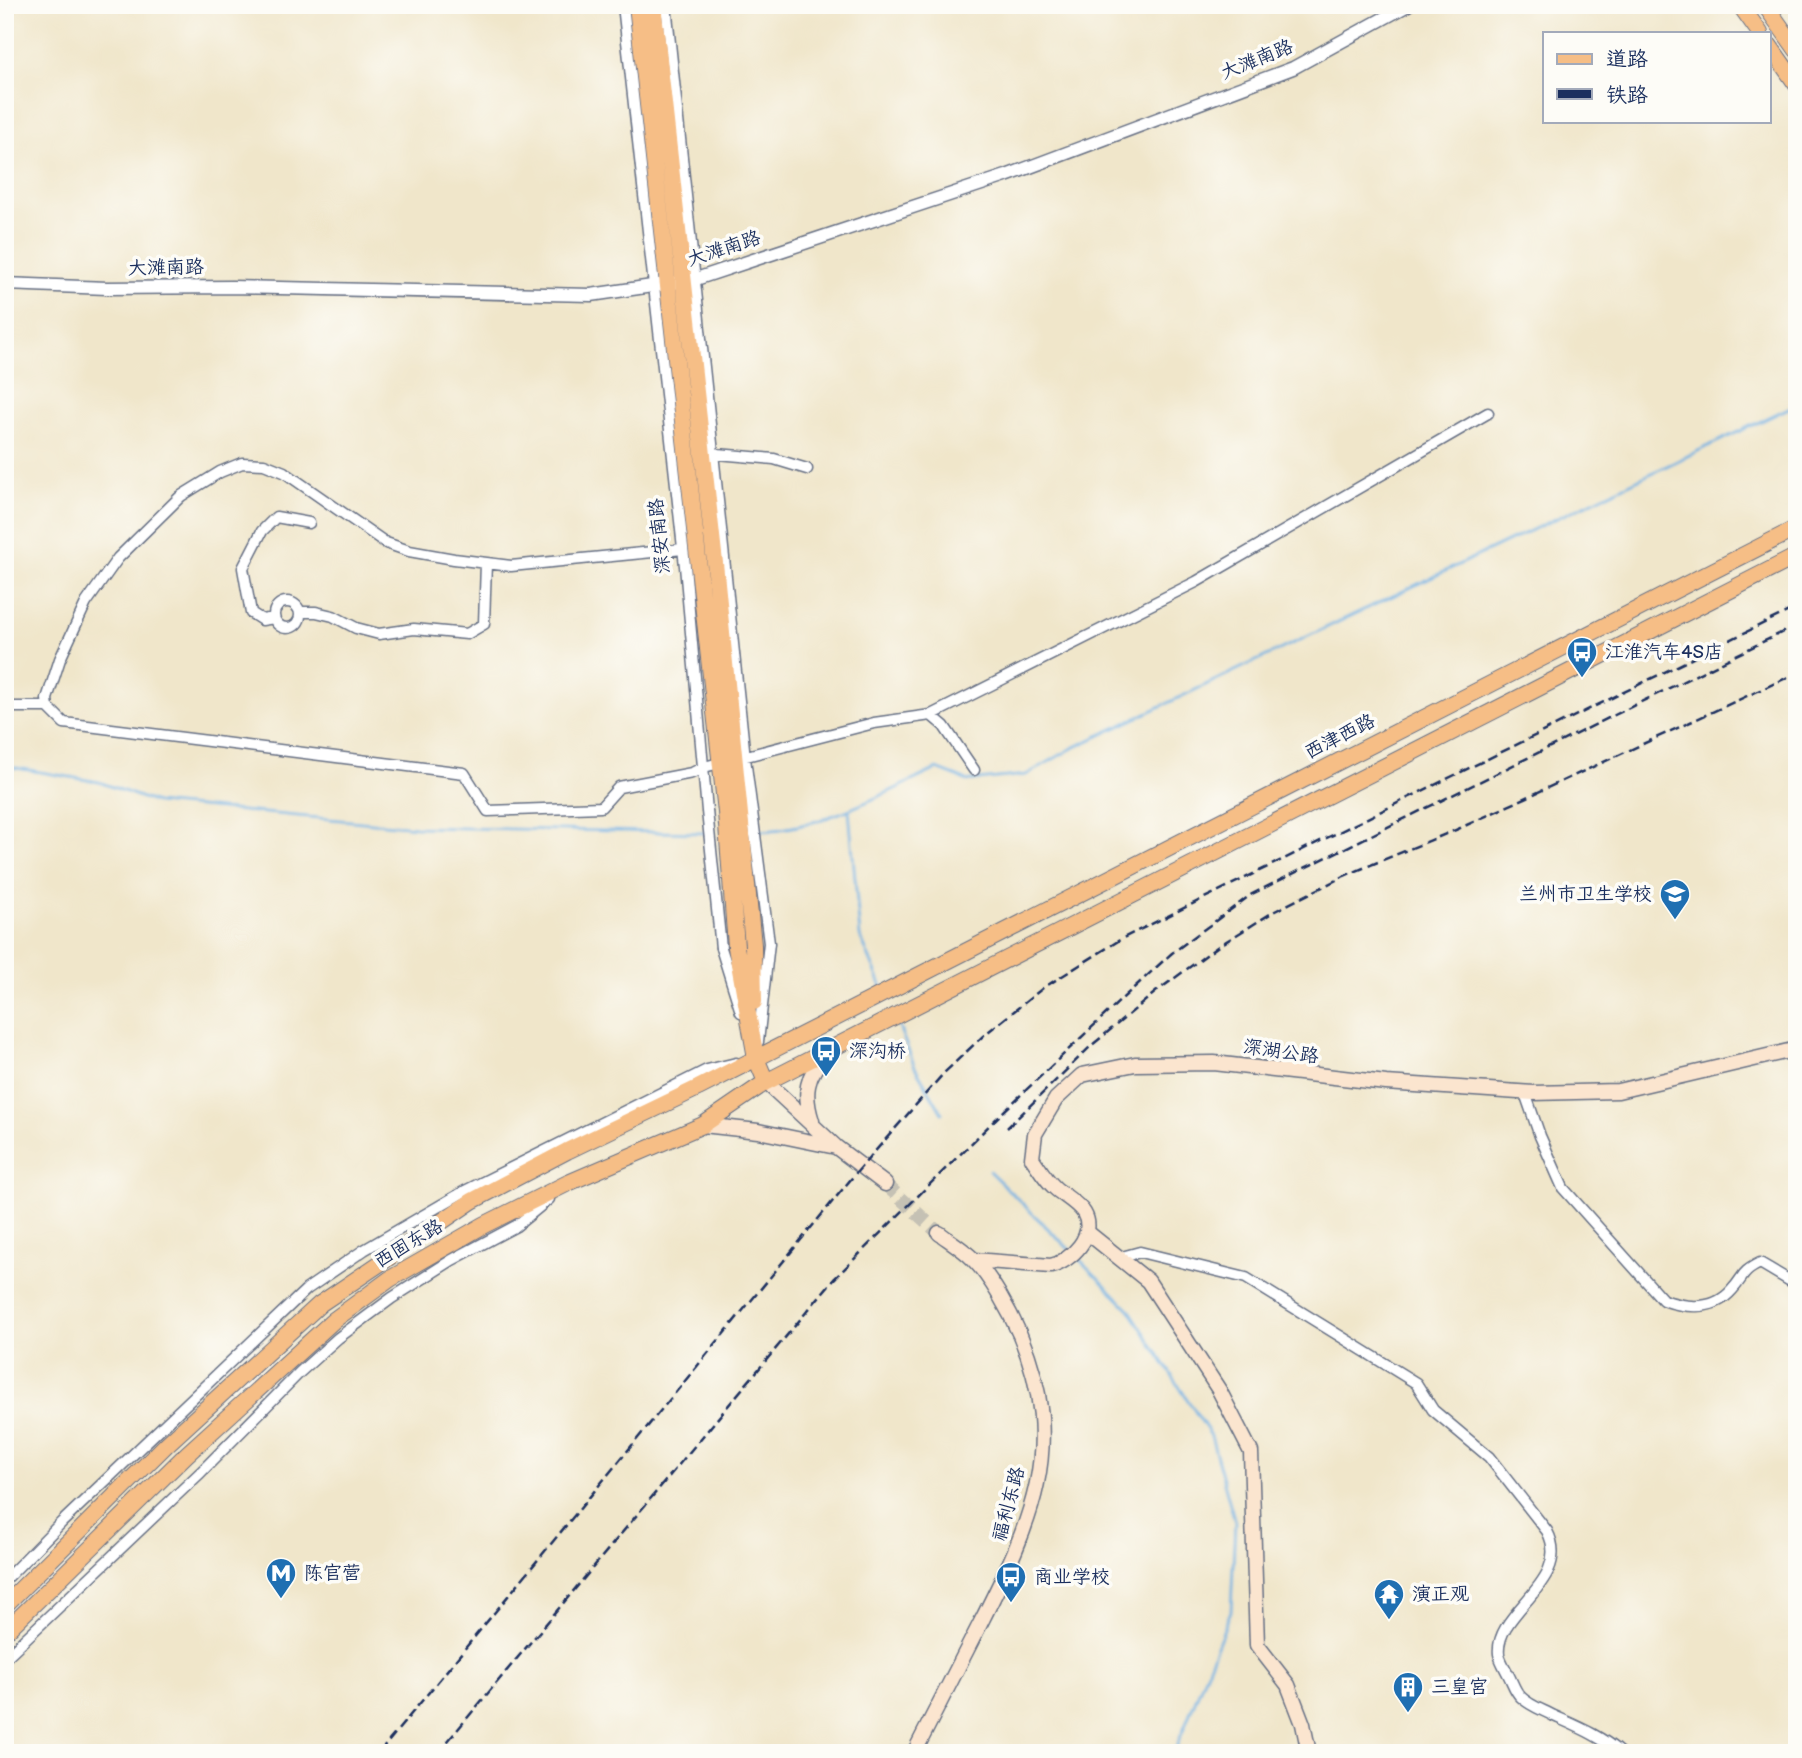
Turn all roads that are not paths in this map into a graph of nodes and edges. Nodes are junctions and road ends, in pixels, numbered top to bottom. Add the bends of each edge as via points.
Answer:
1 (623, 5) edge
2 (637, 5) edge
3 (653, 5) edge
4 (666, 5) edge
5 (1408, 5) edge
6 (1740, 5) edge
7 (1765, 5) edge
8 (1759, 32) edge
9 (1770, 47) edge
10 (1797, 50) edge
11 (1797, 85) edge
12 (675, 283) junction
13 (5, 284) edge
14 (1488, 413) dead end
15 (708, 453) junction
16 (807, 469) dead end
17 (309, 523) dead end
18 (1797, 528) edge
19 (683, 550) junction
20 (1797, 556) edge
21 (486, 563) junction
22 (300, 612) junction
23 (274, 618) junction
24 (5, 707) edge
25 (48, 707) junction
26 (931, 715) junction
27 (733, 760) junction
28 (704, 767) junction
29 (974, 770) dead end
30 (740, 811) junction
31 (737, 947) junction
32 (903, 983) joint
33 (1797, 1049) edge
34 (828, 1052) junction
35 (756, 1058) junction
36 (765, 1082) junction
37 (1525, 1093) junction
38 (812, 1123) junction
39 (703, 1125) junction
40 (836, 1147) junction
41 (568, 1183) junction
42 (885, 1184) tunnel mouth
43 (1087, 1232) junction
44 (939, 1233) tunnel mouth
45 (1118, 1258) junction
46 (974, 1260) junction
47 (1797, 1285) edge
48 (5, 1580) edge
49 (5, 1604) edge
50 (21, 1617) junction
51 (34, 1630) junction
52 (5, 1632) edge
53 (5, 1658) edge
54 (914, 1753) edge
55 (1309, 1753) edge
56 (1620, 1753) edge

1 - 12 street, 深安南路
2 - 12 main road, 深安南路
3 - 12 main road, 深安南路
4 - 12 street, 深安南路
5 - 12 street, 大滩南路 via 1293,68 1006,176
6 - 8 main road
7 - 10 main road
9 - 11 main road
12 - 13 street, 大滩南路 via 591,295
12 - 15 main road, 深安南路
12 - 19 street, 深安南路
12 - 27 main road, 深安南路
14 - 26 street via 1196,582
15 - 16 street via 774,459
15 - 27 main road, 深安南路
17 - 23 street via 276,517 262,531 243,568 251,613 262,620
18 - 32 main road, 西津西路
19 - 21 street via 511,566
19 - 28 street, 深安南路
20 - 34 main road, 西固东路
21 - 22 street via 484,624 467,634 414,629 379,635 333,616
21 - 25 street via 386,543 284,472 264,464 242,463 181,496 118,558 86,603 60,659
22 - 23 street via 295,604 285,602 276,608
22 - 23 street via 299,623 290,628 280,626
24 - 25 street
25 - 28 street via 64,723 464,773 488,811 601,807 619,787
26 - 27 street via 874,723
26 - 29 street
27 - 28 street
27 - 30 main road, 深安南路
28 - 31 street, 深安南路, bridge via 707,811
30 - 31 main road, 深安南路
30 - 35 street, 深安南路 via 769,943
31 - 35 main road, 深安南路
31 - 35 street, 深安南路
32 - 35 main road, 西固东路
33 - 37 main road, 深湖公路 via 1618,1091
34 - 36 main road, 西固东路
34 - 38 main road via 807,1084 806,1104
35 - 36 main road
35 - 48 street via 707,1070 465,1191 307,1289
35 - 49 main road, 西固东路 via 472,1201 320,1304 167,1444
36 - 38 main road
36 - 39 main road, 西固东路
37 - 43 main road, 深湖公路 via 1214,1063 1135,1064 1082,1075 1056,1099 1035,1134 1032,1158 1052,1186 1082,1210
37 - 47 street via 1563,1188 1663,1300 1682,1307 1721,1301 1745,1271 1760,1263
38 - 40 main road
39 - 40 main road
39 - 41 main road, 西固东路
40 - 42 main road
41 - 50 main road, 西固东路 via 484,1224 390,1279 334,1320 187,1454
41 - 51 street via 516,1226 412,1285 338,1338
43 - 45 main road
43 - 46 main road via 1080,1248 1060,1264
44 - 46 main road, 福利东路
45 - 55 main road via 1148,1281 1219,1390 1251,1452 1257,1645 1288,1685
45 - 56 street via 1140,1252 1246,1278 1416,1383 1433,1410 1489,1457 1553,1542 1551,1567 1501,1640 1499,1655 1519,1696
46 - 54 main road, 福利东路 via 1011,1313 1031,1362 1042,1415 1042,1456 1034,1502 1015,1555
49 - 50 street
50 - 51 street
50 - 52 main road, 西固东路
51 - 53 street

